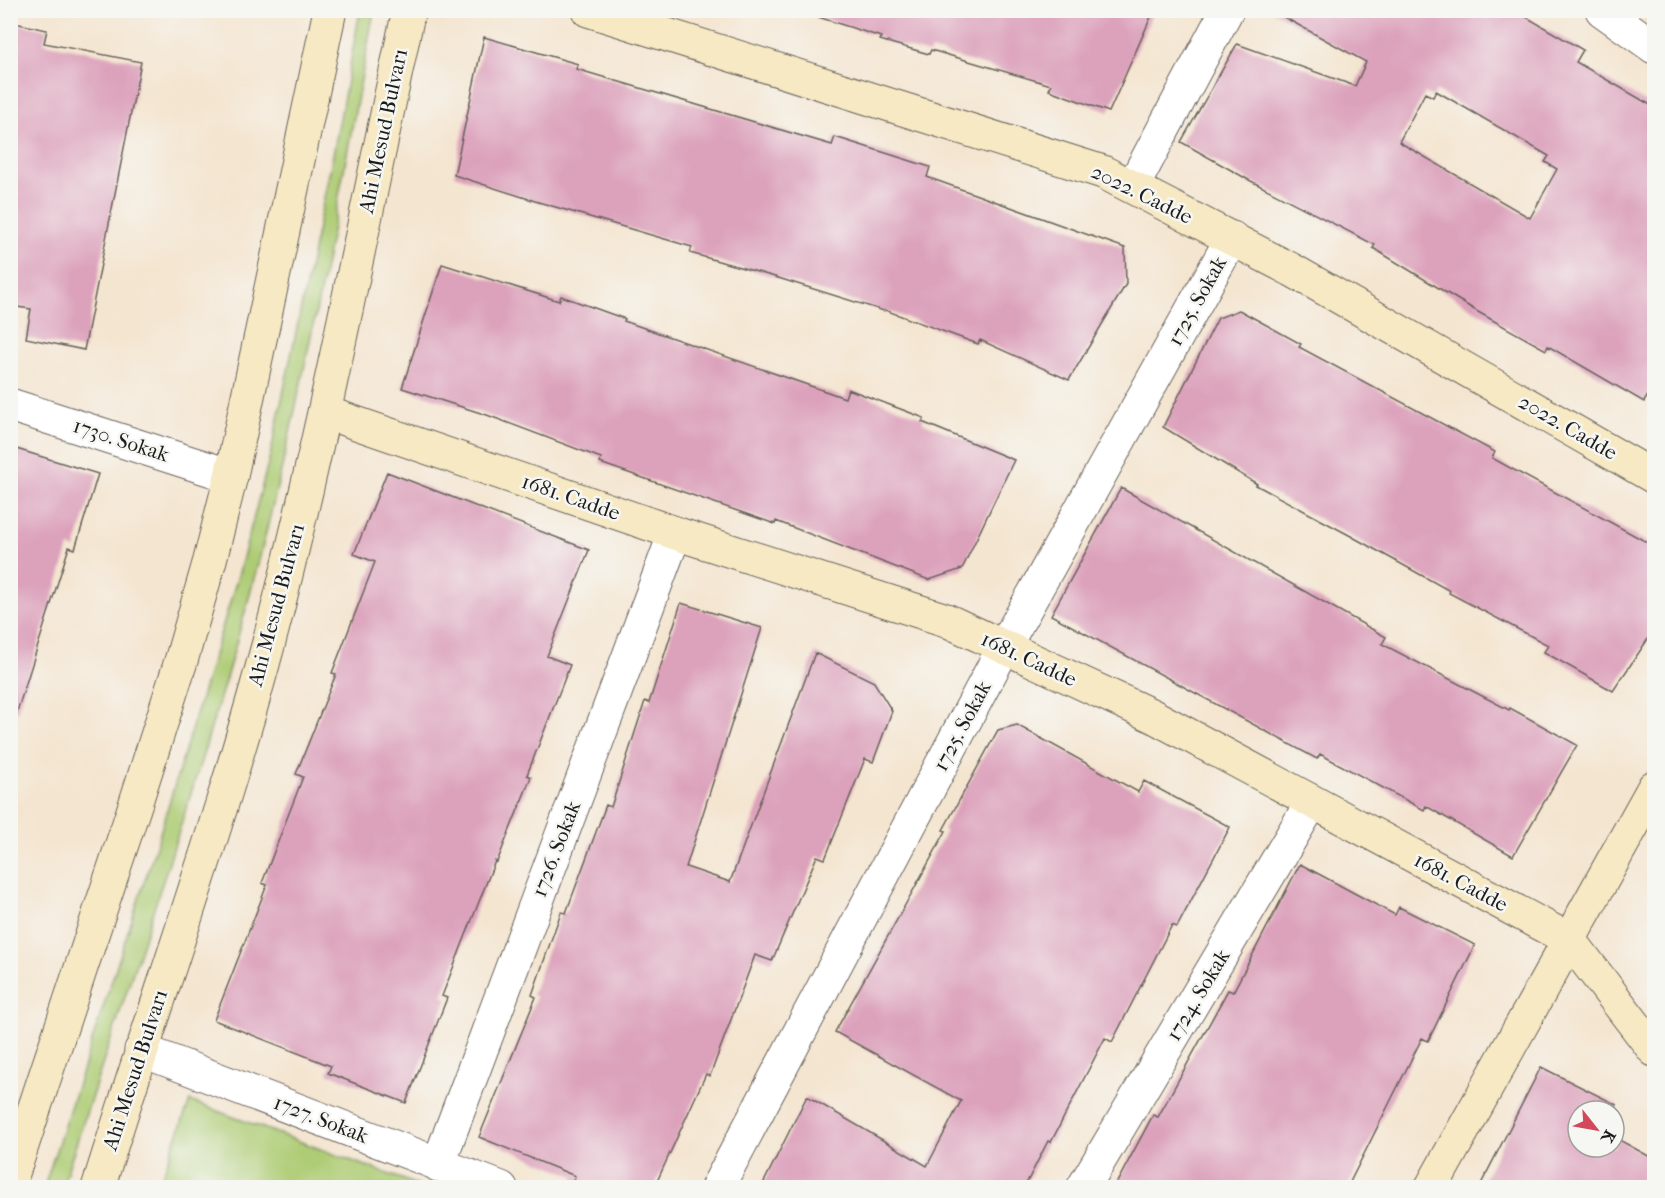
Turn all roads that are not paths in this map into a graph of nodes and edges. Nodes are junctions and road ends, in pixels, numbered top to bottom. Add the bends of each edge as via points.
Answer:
1 (330, 10) edge
2 (409, 10) edge
3 (588, 10) edge
4 (1227, 10) edge
5 (1602, 10) edge
6 (1654, 47) edge
7 (1133, 186) junction
8 (1232, 238) junction
9 (10, 405) edge
10 (324, 412) junction
11 (231, 476) junction
12 (1654, 477) edge
13 (675, 533) junction
14 (1004, 647) junction
15 (1654, 787) edge
16 (1312, 802) junction
17 (1570, 940) junction
18 (141, 1050) junction
19 (1654, 1050) edge
20 (13, 1164) edge
21 (438, 1165) junction
22 (98, 1188) edge
23 (501, 1188) edge
24 (717, 1188) edge
25 (1083, 1188) edge
26 (1431, 1188) edge

1 - 11 street
2 - 10 street, Ahi Mesud Bulvarı
3 - 7 street, 2022. Cadde via 1103,171
4 - 7 street
5 - 6 street
7 - 8 street, 2022. Cadde
8 - 12 street, 2022. Cadde
8 - 14 street, 1725. Sokak
9 - 11 street, 1730. Sokak
10 - 13 street, 1681. Cadde
10 - 18 street, Ahi Mesud Bulvarı via 285,580 229,782
11 - 20 street via 177,672
13 - 14 street, 1681. Cadde via 946,621
13 - 21 street, 1726. Sokak
14 - 16 street, 1681. Cadde via 1153,716
14 - 24 street, 1725. Sokak
15 - 17 street
16 - 17 street, 1681. Cadde
16 - 25 street, 1724. Sokak
17 - 19 street, 1681. Cadde
17 - 26 street
18 - 21 street, 1727. Sokak
18 - 22 street, Ahi Mesud Bulvarı
21 - 23 street, 1727. Sokak

